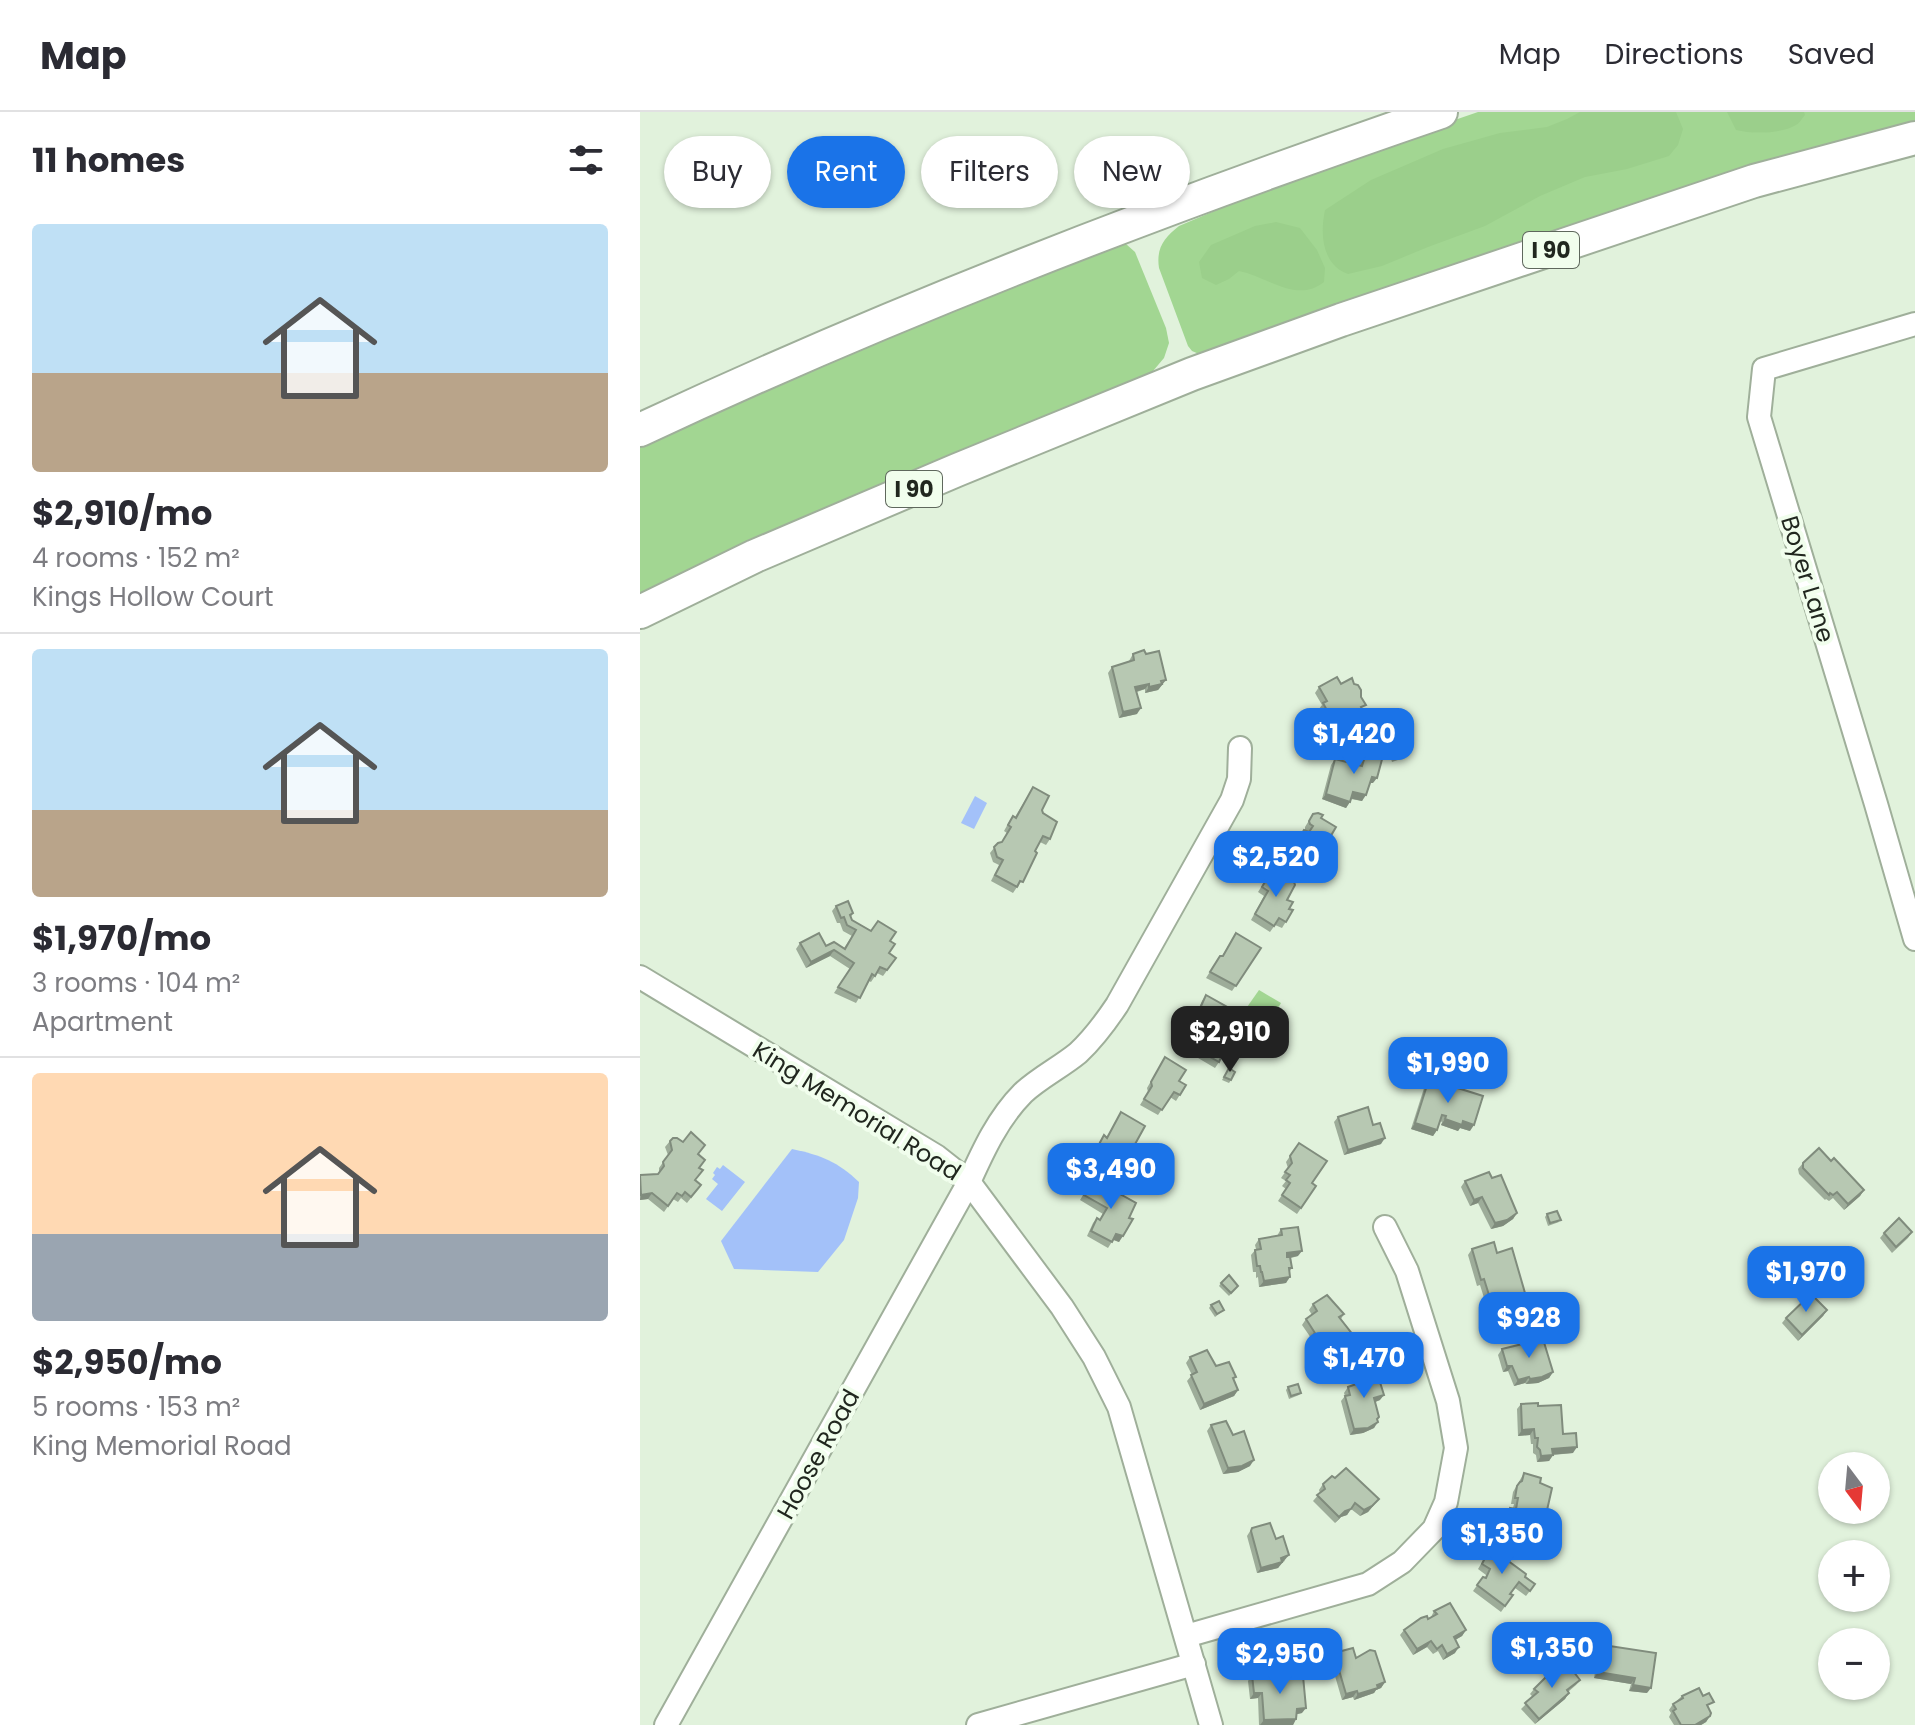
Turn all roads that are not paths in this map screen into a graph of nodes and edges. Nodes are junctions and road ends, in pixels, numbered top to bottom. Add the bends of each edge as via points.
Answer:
1 (1441, 112) edge
2 (1915, 138) edge
3 (1915, 324) edge
4 (640, 430) edge
5 (640, 612) edge
6 (1240, 748) dead end
7 (1915, 939) edge
8 (640, 977) edge
9 (969, 1182) junction
10 (1385, 1227) dead end
11 (1186, 1636) junction
12 (1194, 1664) junction
13 (666, 1725) edge
14 (978, 1725) edge
15 (1211, 1725) edge

1 - 4 highway via 990,279
2 - 5 highway, I 90 via 1754,181 1192,374 755,556
3 - 7 street, Boyer Lane via 1764,369 1759,417
6 - 9 street, Hoose Road via 1232,800 1117,1005 1078,1052 1024,1092 1006,1113
8 - 9 street, King Memorial Road via 936,1156
9 - 11 street, King Memorial Road via 1062,1307 1119,1407
9 - 13 street, Hoose Road
10 - 11 street via 1407,1271 1448,1401 1456,1448 1446,1502 1434,1529 1402,1562 1368,1584
11 - 12 street, King Memorial Road
12 - 14 street
12 - 15 street, King Memorial Road

